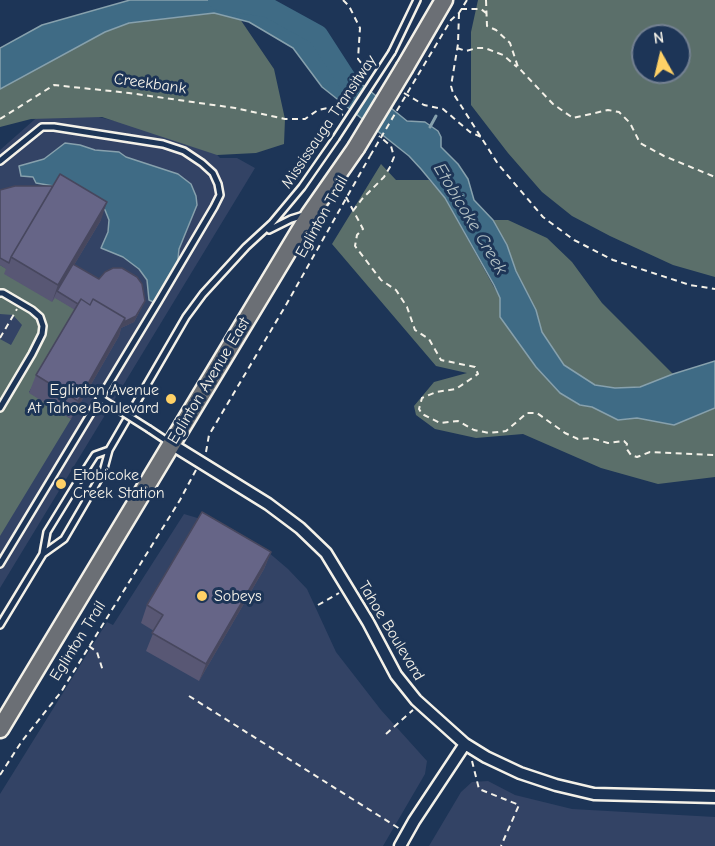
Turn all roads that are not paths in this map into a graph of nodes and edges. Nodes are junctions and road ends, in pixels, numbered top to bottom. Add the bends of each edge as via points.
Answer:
1 (417, 0) edge
2 (444, 0) edge
3 (0, 161) edge
4 (310, 214) junction
5 (246, 247) junction
6 (0, 293) edge
7 (0, 394) edge
8 (6, 397) junction
9 (100, 398) junction
10 (0, 408) edge
11 (171, 444) junction
12 (109, 450) junction
13 (43, 555) junction
14 (0, 564) edge
15 (0, 625) edge
16 (0, 729) edge
17 (465, 744) junction
18 (715, 796) edge
19 (400, 846) edge

1 - 5 lane, Mississauga Transitway, bridge via 392,52 302,188
2 - 4 main road, Eglinton Avenue East, bridge via 412,71 363,152
3 - 9 lane via 42,128 54,127 163,144 184,151 213,173 218,184 220,195 214,207
4 - 5 lane, Mississauga Transitway via 273,227
4 - 11 main road, Eglinton Avenue East
5 - 12 lane, Mississauga Transitway via 186,317
6 - 8 lane via 33,310 43,326 32,354
7 - 8 lane
8 - 10 lane
9 - 11 lane, bridge
9 - 14 lane
11 - 16 main road, Eglinton Avenue East
11 - 17 street, Tahoe Boulevard via 268,504 326,554 396,675 420,704
12 - 13 lane, Mississauga Transitway via 103,472 64,539
12 - 13 lane, Mississauga Transitway via 95,455 77,483 47,532
13 - 15 lane, Mississauga Transitway
17 - 18 street, Tahoe Boulevard via 520,773 594,794
17 - 19 street

